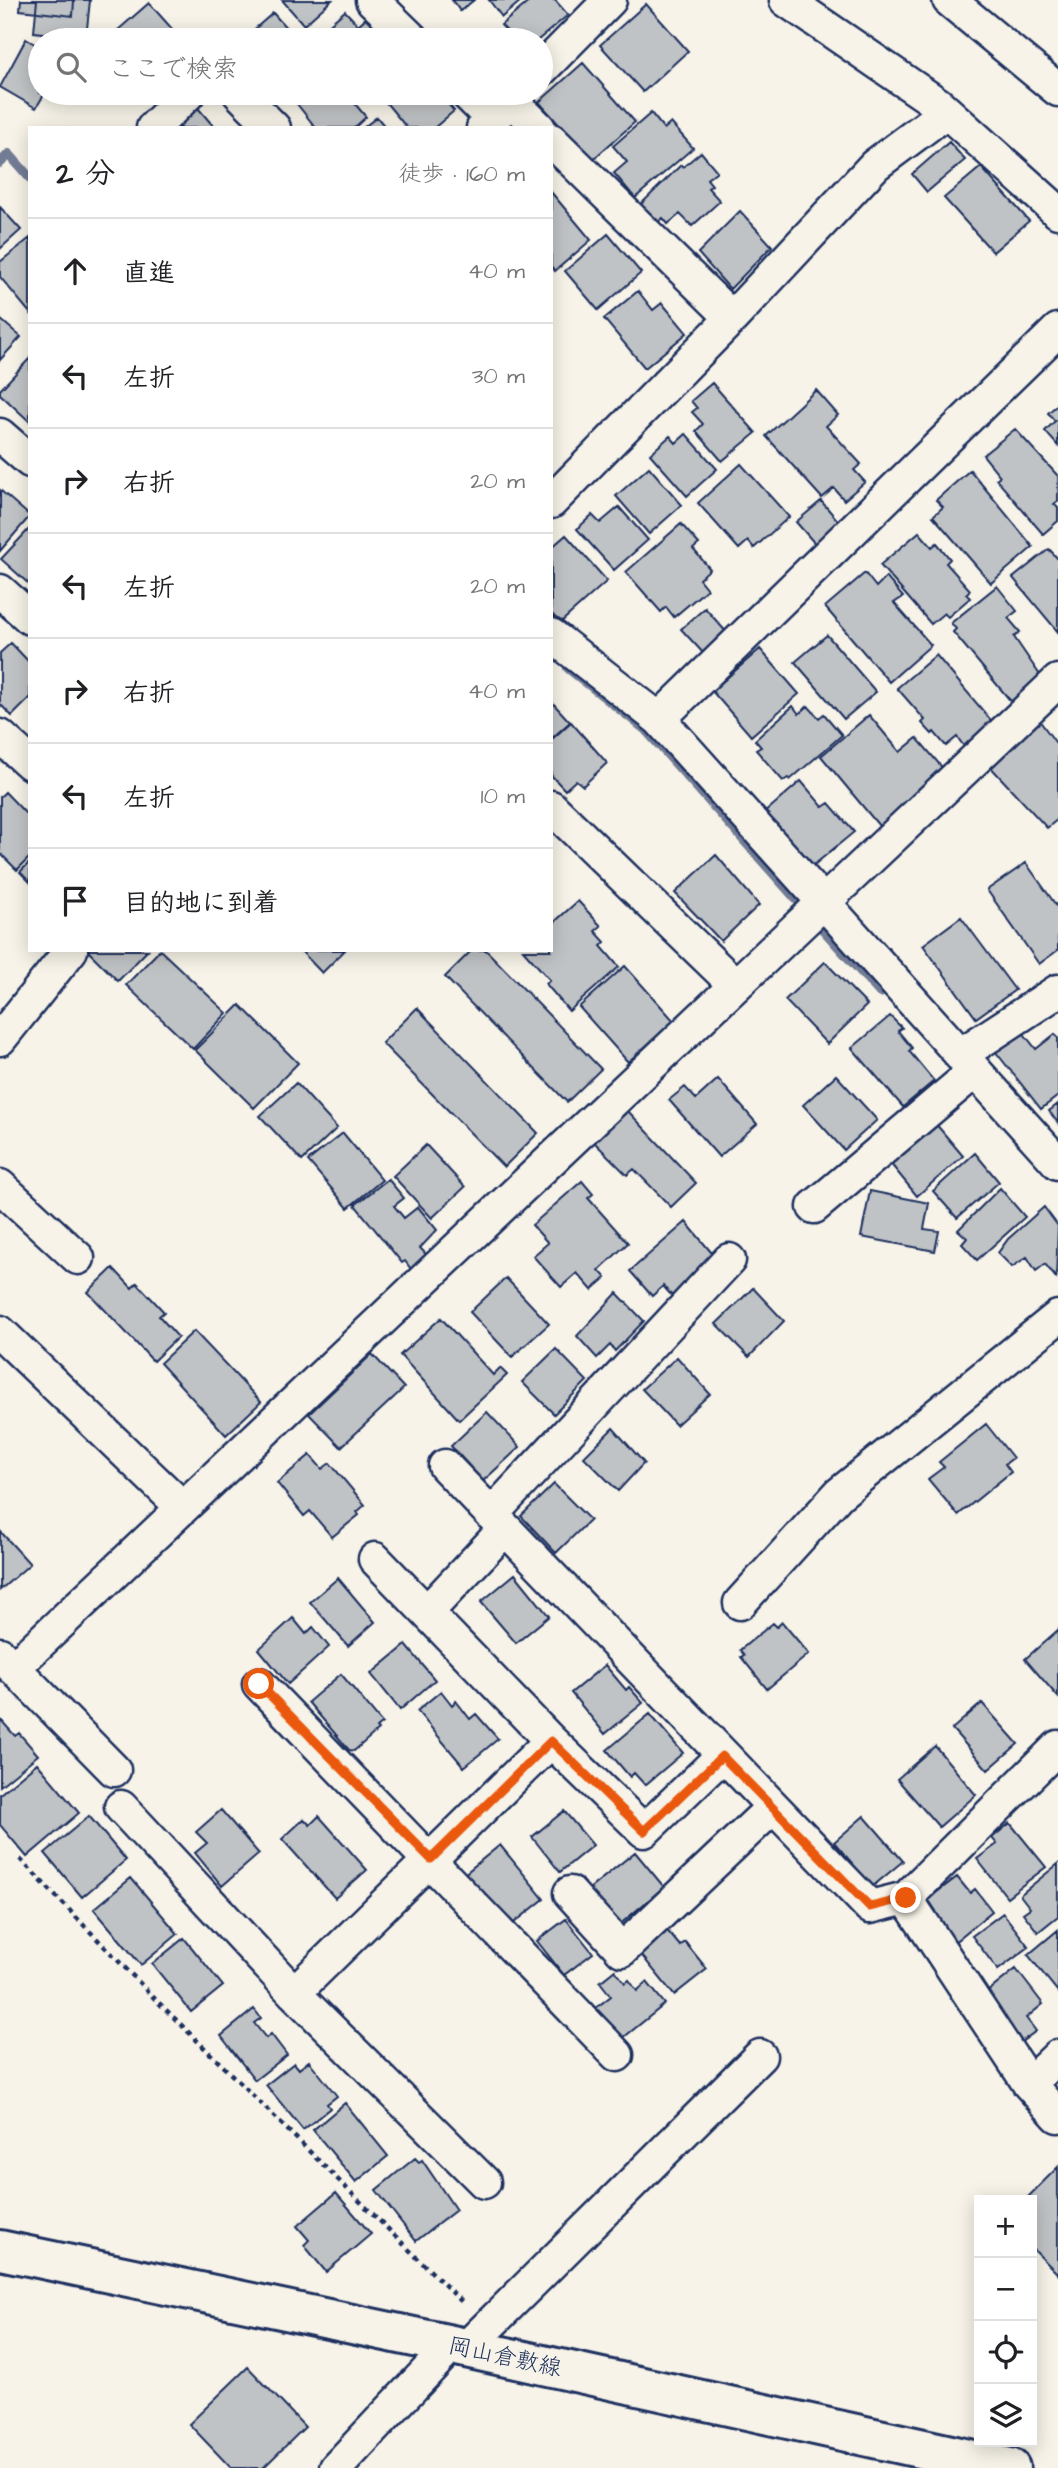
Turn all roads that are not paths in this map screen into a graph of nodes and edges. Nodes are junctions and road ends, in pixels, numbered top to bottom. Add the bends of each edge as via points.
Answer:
1 (372, 0) edge
2 (610, 0) edge
3 (786, 0) edge
4 (948, 0) edge
5 (401, 28) edge
6 (553, 58) edge
7 (1058, 90) edge
8 (177, 105) edge
9 (251, 105) edge
10 (501, 110) edge
11 (946, 112) junction
12 (155, 126) edge
13 (272, 126) edge
14 (535, 126) edge
15 (553, 142) edge
16 (1058, 212) edge
17 (733, 318) junction
18 (1058, 330) edge
19 (0, 435) edge
20 (28, 459) edge
21 (553, 500) edge
22 (0, 591) edge
23 (28, 616) edge
24 (553, 637) edge
25 (1058, 681) edge
26 (659, 719) junction
27 (0, 736) edge
28 (28, 761) edge
29 (553, 809) edge
30 (823, 903) junction
31 (69, 952) edge
32 (735, 985) junction
33 (1058, 991) edge
34 (0, 1039) edge
35 (967, 1064) junction
36 (1058, 1163) edge
37 (0, 1186) edge
38 (814, 1207) dead end
39 (78, 1258) dead end
40 (729, 1260) dead end
41 (1058, 1317) edge
42 (0, 1332) edge
43 (445, 1466) dead end
44 (182, 1507) junction
45 (499, 1521) junction
46 (374, 1559) dead end
47 (740, 1603) dead end
48 (427, 1612) junction
49 (6, 1661) edge
50 (259, 1684) dead end
51 (551, 1741) junction
52 (1058, 1747) edge
53 (722, 1756) junction
54 (114, 1770) dead end
55 (121, 1807) dead end
56 (772, 1808) junction
57 (431, 1859) junction
58 (570, 1894) dead end
59 (906, 1898) junction
60 (294, 1993) junction
61 (617, 2055) dead end
62 (760, 2056) dead end
63 (1058, 2056) edge
64 (1029, 2084) junction
65 (1058, 2116) edge
66 (484, 2182) dead end
67 (0, 2250) edge
68 (468, 2340) junction
69 (336, 2468) edge
70 (1010, 2468) edge

1 - 5 street
2 - 6 street
3 - 11 street
4 - 7 street
8 - 12 street
9 - 13 street
10 - 14 street
11 - 16 street
11 - 17 street via 876,165
15 - 17 street
17 - 21 street
18 - 26 street
19 - 20 street
22 - 23 street
24 - 26 street
25 - 30 street
26 - 30 street
27 - 28 street
29 - 32 street
30 - 32 street
30 - 35 street
31 - 34 street
32 - 44 street
33 - 35 street
35 - 36 street
35 - 38 street
37 - 39 street
40 - 45 street
41 - 47 street via 839,1494
42 - 44 street
43 - 45 street
44 - 49 street
45 - 48 street
45 - 53 street
46 - 48 street
48 - 51 street
49 - 54 street
50 - 57 street
51 - 53 street via 644,1831
51 - 57 street
52 - 59 street
53 - 56 street
55 - 60 street
56 - 58 street via 622,1950
56 - 59 street via 870,1907
57 - 60 street
57 - 61 street
59 - 64 street
60 - 66 street
62 - 68 street
63 - 64 street
64 - 65 street
67 - 68 main road, 岡山倉敷線
68 - 69 street
68 - 70 main road, 岡山倉敷線

